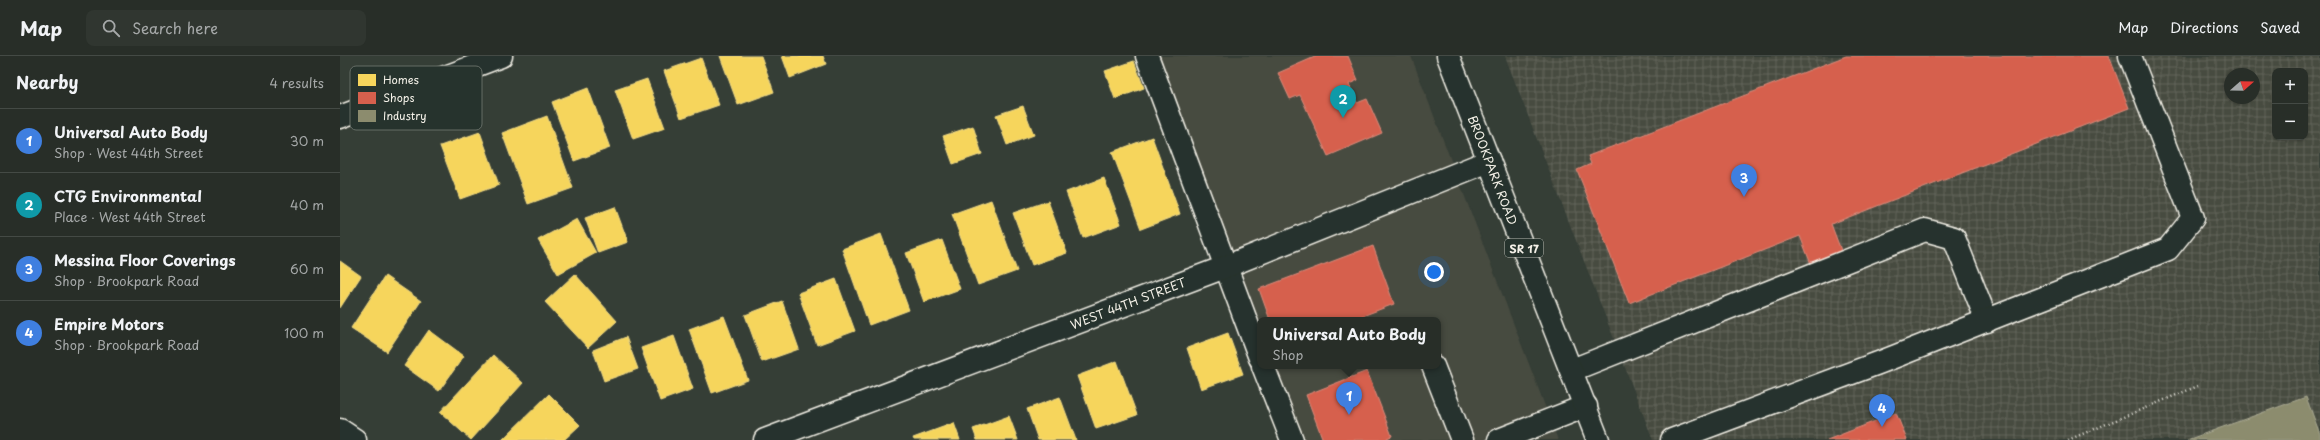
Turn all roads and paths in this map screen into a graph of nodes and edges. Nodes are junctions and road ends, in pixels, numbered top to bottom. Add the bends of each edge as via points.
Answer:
1 (501, 56) edge
2 (1147, 56) edge
3 (1448, 56) edge
4 (2130, 56) edge
5 (475, 66) edge
6 (350, 113) edge
7 (340, 117) edge
8 (1489, 160) junction
9 (1225, 267) junction
10 (1987, 321) junction
11 (1257, 350) edge
12 (1264, 369) edge
13 (1434, 369) edge
14 (1572, 370) junction
15 (2198, 386) dead end
16 (1586, 406) junction
17 (340, 430) edge
18 (355, 440) edge
19 (765, 440) edge
20 (1292, 440) edge
21 (1462, 440) edge
22 (1499, 440) edge
23 (1598, 440) edge
24 (1672, 440) edge
25 (2068, 440) edge

1 - 5 street
2 - 9 street
3 - 8 street, BROOKPARK ROAD / SR 17
4 - 10 street via 2193,218 2168,248
6 - 7 street
8 - 9 street, WEST 44TH STREET
8 - 14 street, BROOKPARK ROAD / SR 17
9 - 11 street
9 - 19 street, WEST 44TH STREET
10 - 14 street via 1954,238 1924,230
10 - 24 street
12 - 20 street
13 - 21 street
14 - 16 street, BROOKPARK ROAD / SR 17
15 - 25 path
16 - 22 street
16 - 23 street, BROOKPARK ROAD / SR 17
17 - 18 street

